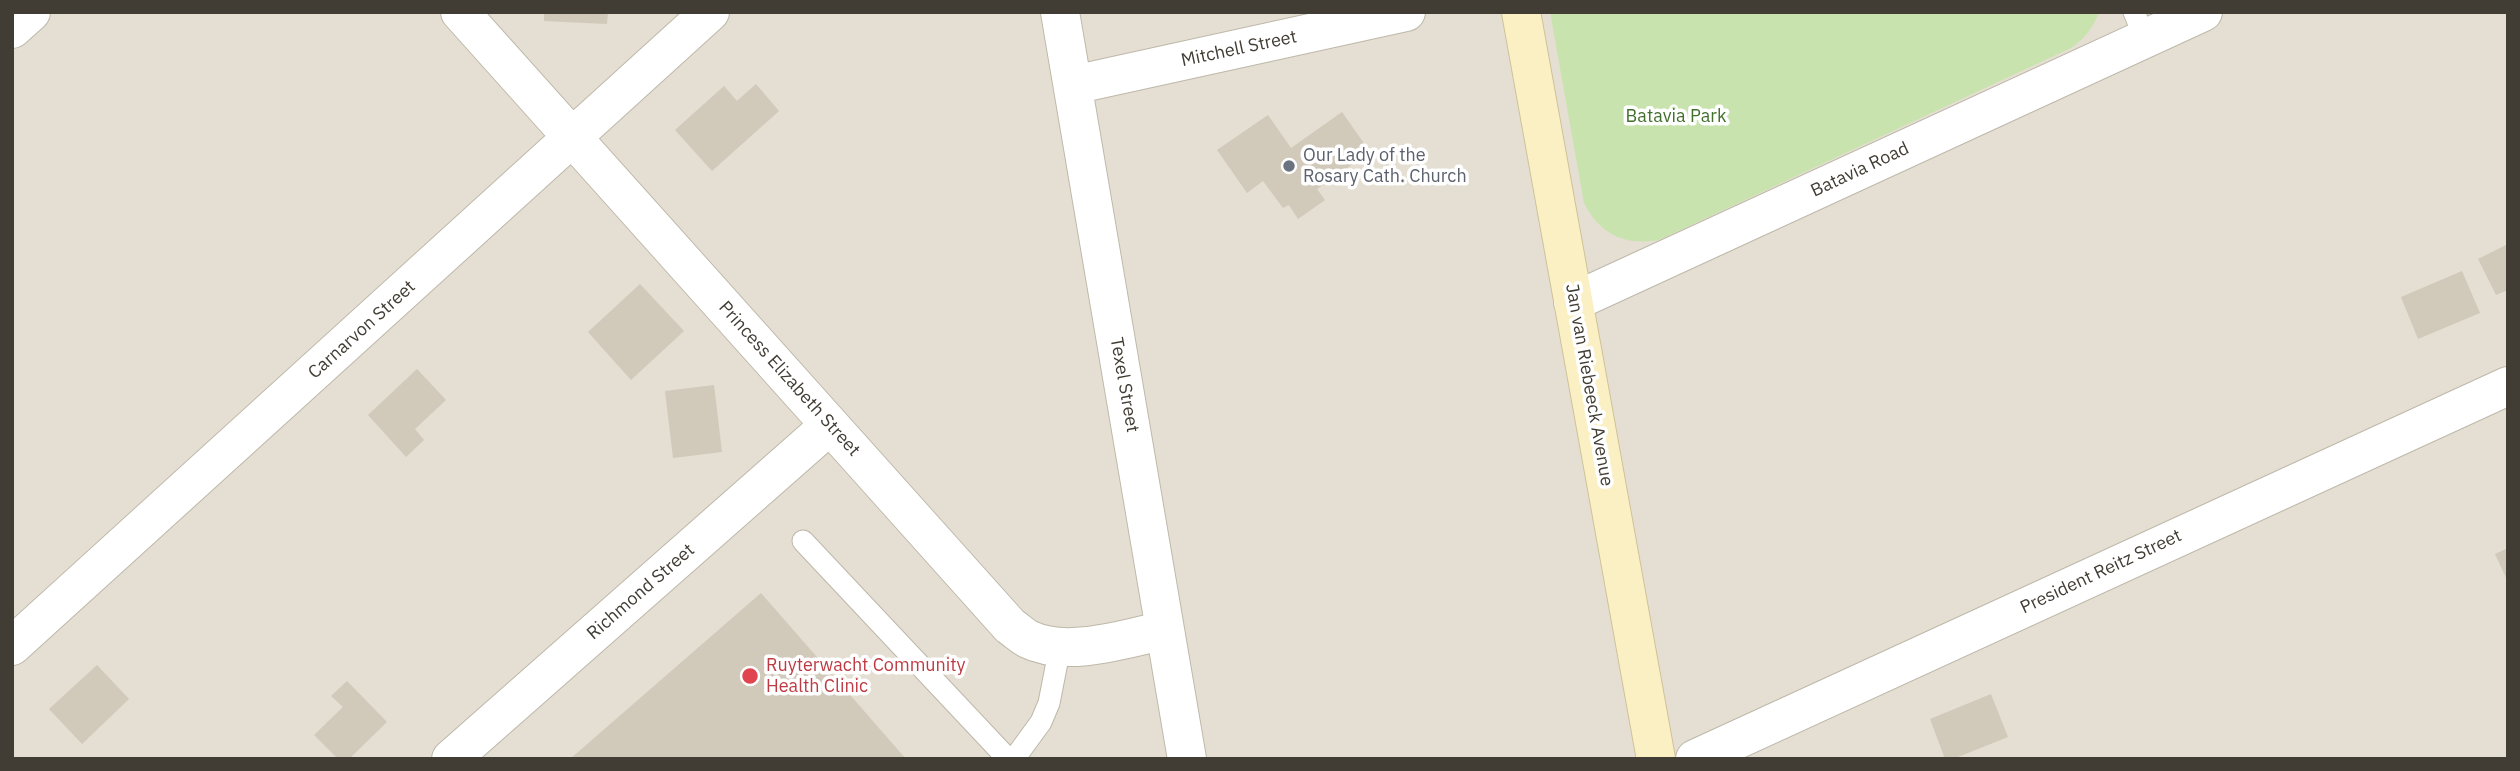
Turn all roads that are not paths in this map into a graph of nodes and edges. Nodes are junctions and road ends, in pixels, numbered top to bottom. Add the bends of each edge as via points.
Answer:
1 (31, 12) edge
2 (460, 12) edge
3 (710, 12) edge
4 (1060, 12) edge
5 (1405, 12) edge
6 (1521, 12) edge
7 (2203, 12) edge
8 (2140, 25) edge
9 (12, 29) edge
10 (1073, 85) junction
11 (573, 139) junction
12 (1573, 302) junction
13 (2508, 386) edge
14 (830, 425) junction
15 (803, 541) dead end
16 (1165, 630) junction
17 (12, 646) edge
18 (1060, 647) junction
19 (451, 759) edge
20 (1008, 759) edge
21 (1014, 759) edge
22 (1187, 759) edge
23 (1656, 759) edge
24 (1695, 759) edge

1 - 9 street
2 - 11 street, Princess Elizabeth Street
3 - 11 street, Carnarvon Street
4 - 10 street, Texel Street
5 - 10 street, Mitchell Street
6 - 12 street, Jan van Riebeeck Avenue
7 - 8 street, Batavia Road
8 - 12 street, Batavia Road
10 - 16 street, Texel Street
11 - 14 street, Princess Elizabeth Street
11 - 17 street, Carnarvon Street
12 - 23 street, Jan van Riebeeck Avenue
13 - 24 street, President Reitz Street
14 - 18 street, Princess Elizabeth Street via 1010,626 1026,639
14 - 19 street, Richmond Street
15 - 20 lane
16 - 18 street, Princess Elizabeth Street
16 - 22 street, Texel Street
18 - 21 lane via 1049,703

